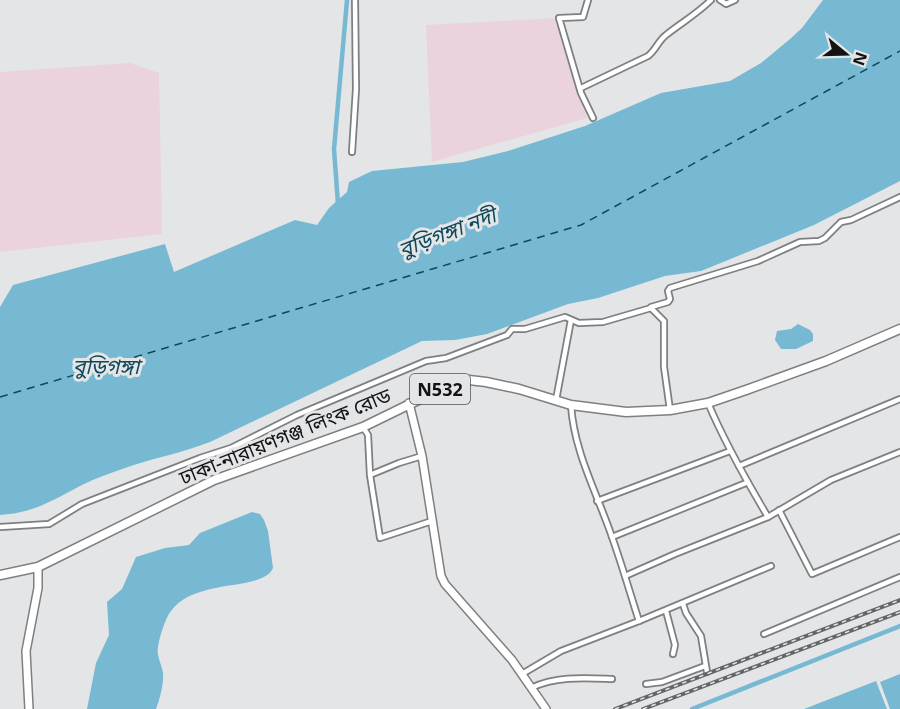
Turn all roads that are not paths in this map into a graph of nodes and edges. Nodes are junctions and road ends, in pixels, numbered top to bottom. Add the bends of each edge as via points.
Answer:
1 (355, 0) edge
2 (588, 0) edge
3 (711, 0) edge
4 (720, 0) edge
5 (735, 0) edge
6 (581, 88) junction
7 (593, 118) dead end
8 (352, 152) dead end
9 (900, 196) edge
10 (651, 308) junction
11 (571, 320) junction
12 (900, 329) edge
13 (900, 399) edge
14 (556, 400) junction
15 (409, 403) junction
16 (708, 404) junction
17 (571, 405) junction
18 (670, 410) junction
19 (363, 427) junction
20 (730, 451) junction
21 (900, 452) edge
22 (422, 456) junction
23 (739, 466) junction
24 (370, 475) junction
25 (746, 483) junction
26 (597, 501) junction
27 (779, 510) junction
28 (768, 517) junction
29 (432, 521) junction
30 (0, 527) edge
31 (612, 537) junction
32 (900, 537) edge
33 (771, 566) dead end
34 (38, 567) junction
35 (0, 575) edge
36 (625, 576) junction
37 (900, 577) edge
38 (683, 604) junction
39 (666, 610) junction
40 (639, 621) junction
41 (764, 634) dead end
42 (674, 654) dead end
43 (705, 666) junction
44 (707, 672) dead end
45 (522, 674) junction
46 (612, 679) dead end
47 (646, 684) dead end
48 (531, 688) junction
49 (28, 709) edge
50 (546, 709) edge

1 - 8 street
2 - 6 street via 583,17 559,18
3 - 6 street via 665,36 648,56
4 - 5 street via 726,4
6 - 7 street
9 - 10 street via 841,222 825,238 800,242 758,261 670,288 668,302
10 - 11 street via 603,322
10 - 18 street via 664,321 664,367
11 - 14 street
11 - 30 street via 512,329 507,335 446,358 426,361 297,415 231,448 82,504 49,524
12 - 16 highway, ঢাকা-নারায়ণগঞ্জ লিংক রোড / N532
13 - 23 street
14 - 15 highway, ঢাকা-নারায়ণগঞ্জ লিংক রোড / N532 via 469,380
14 - 17 highway, ঢাকা-নারায়ণগঞ্জ লিংক রোড / N532
15 - 19 highway, ঢাকা-নারায়ণগঞ্জ লিংক রোড / N532
15 - 22 street
16 - 18 highway, ঢাকা-নারায়ণগঞ্জ লিংক রোড / N532
16 - 20 street
17 - 18 highway, ঢাকা-নারায়ণগঞ্জ লিংক রোড / N532 via 626,412
17 - 26 street via 578,448
19 - 24 street via 368,435
19 - 34 highway, ঢাকা-নারায়ণগঞ্জ লিংক রোড / N532 via 214,480
20 - 23 street
20 - 26 street
21 - 27 street via 831,480
22 - 24 street
22 - 29 street
23 - 25 street
24 - 29 street via 380,538
25 - 28 street
25 - 31 street
26 - 31 street
27 - 28 street
27 - 32 street via 812,574
28 - 36 street
29 - 45 street via 445,584
31 - 36 street
33 - 38 street
34 - 35 highway, ঢাকা-নারায়ণগঞ্জ লিংক রোড / N532
34 - 49 street via 26,651
36 - 40 street
37 - 41 street
38 - 39 street
38 - 43 street via 701,636
39 - 40 street
39 - 42 street
40 - 45 street via 561,651
43 - 44 street
43 - 47 street
45 - 48 street
46 - 48 street via 578,677 546,681
48 - 50 street

